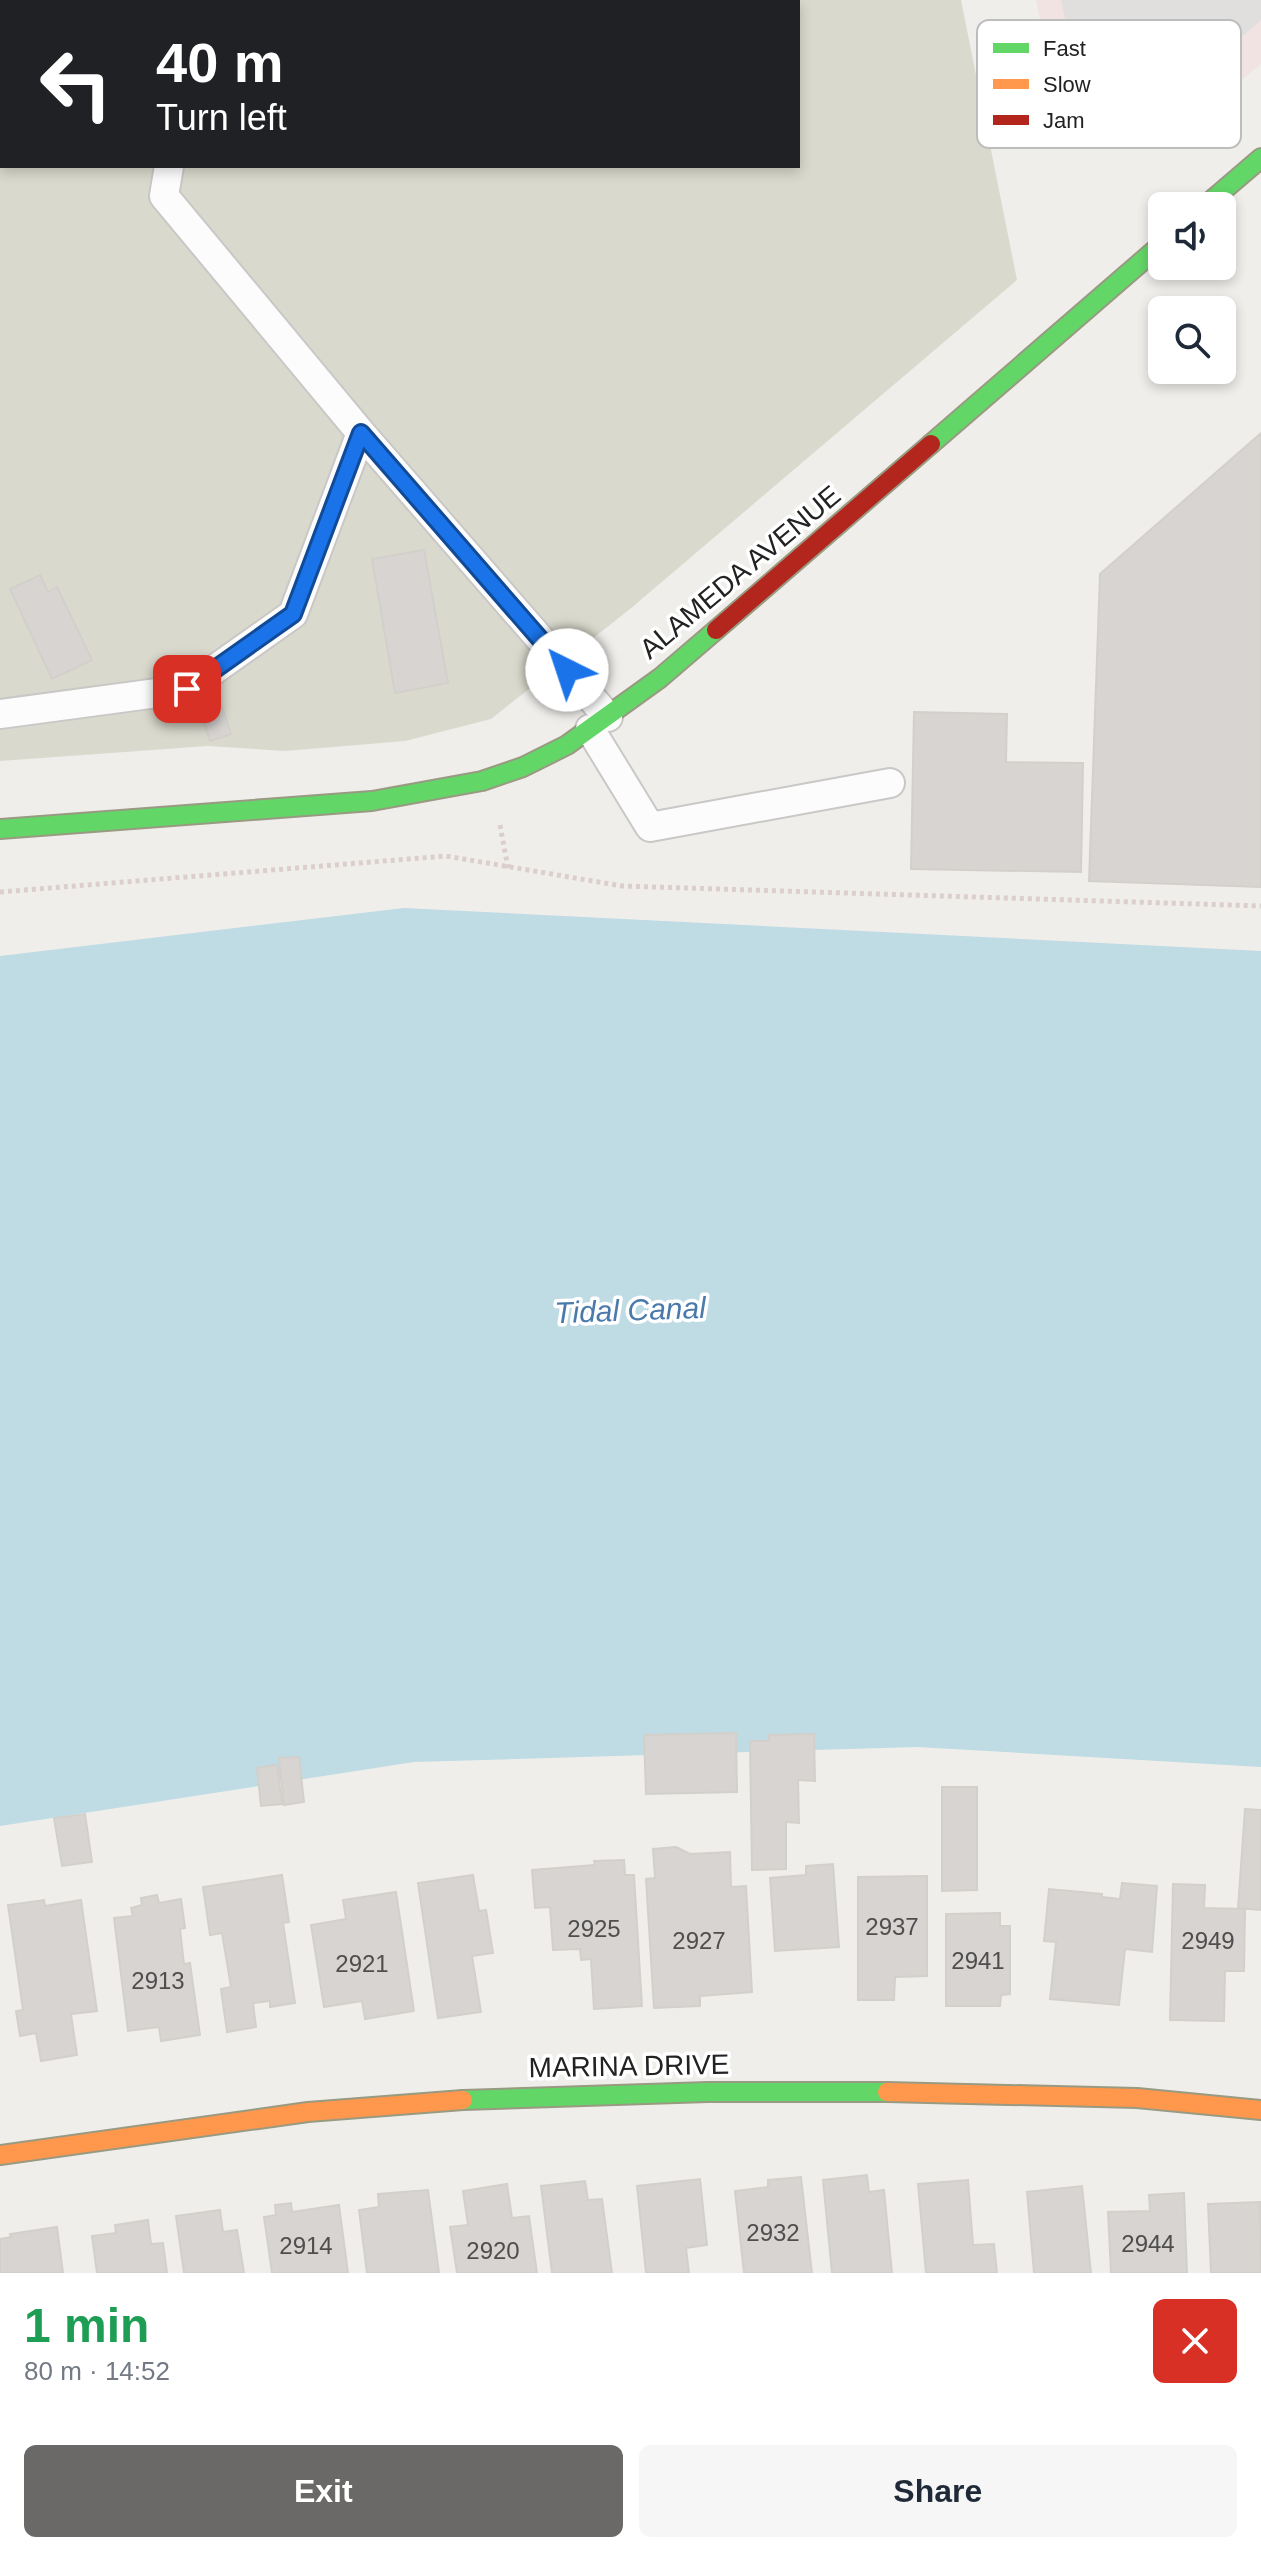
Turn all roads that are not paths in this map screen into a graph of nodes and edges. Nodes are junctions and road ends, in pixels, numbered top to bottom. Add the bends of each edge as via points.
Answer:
1 (1261, 158) edge
2 (169, 168) edge
3 (1221, 192) edge
4 (1148, 256) edge
5 (361, 433) junction
6 (0, 714) edge
7 (599, 723) junction
8 (890, 783) dead end
9 (0, 829) edge
10 (1261, 2110) edge
11 (0, 2155) edge

1 - 3 street
2 - 5 lane via 164,196
4 - 7 street, ALAMEDA AVENUE via 716,632
5 - 6 lane via 293,614 187,689
5 - 7 lane
7 - 8 lane via 650,827
7 - 9 street, ALAMEDA AVENUE via 523,767 372,801
10 - 11 street, MARINA DRIVE via 1137,2098 915,2092 501,2097 308,2112

